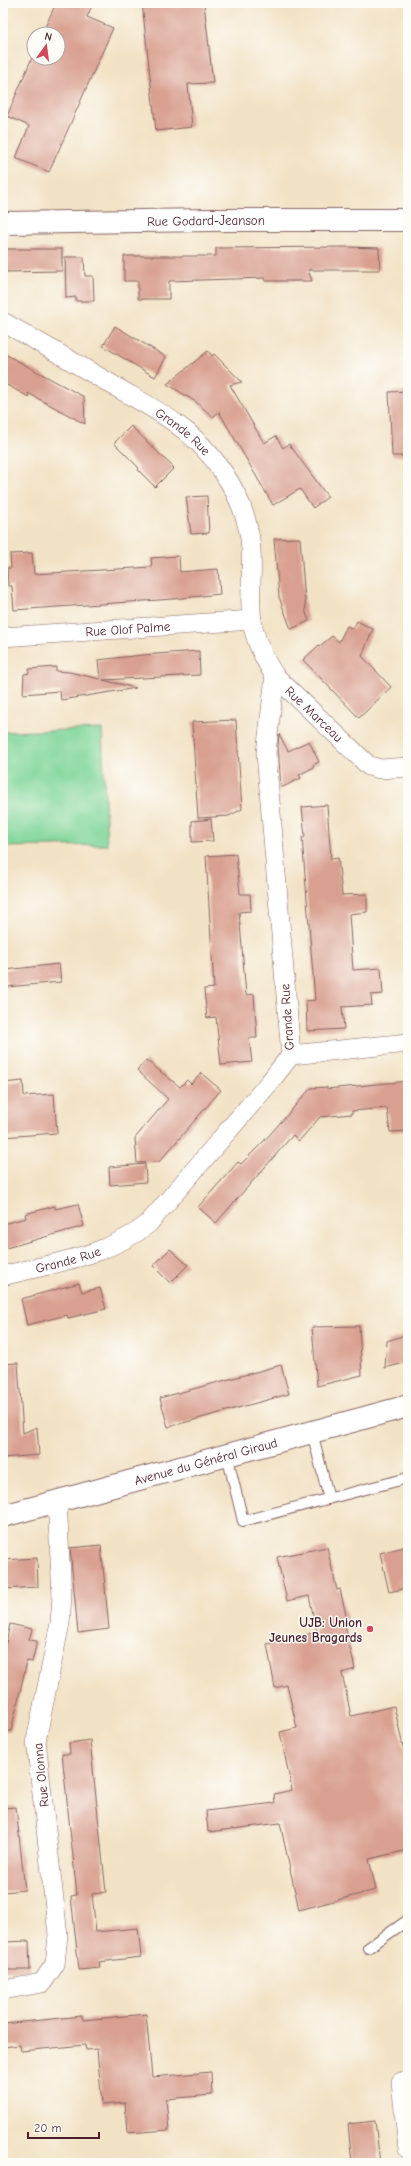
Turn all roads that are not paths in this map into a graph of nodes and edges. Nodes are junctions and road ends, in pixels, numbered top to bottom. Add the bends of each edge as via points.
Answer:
1 (408, 220) edge
2 (3, 223) edge
3 (3, 322) edge
4 (252, 620) junction
5 (3, 637) edge
6 (275, 676) junction
7 (408, 767) edge
8 (408, 1044) edge
9 (291, 1055) junction
10 (3, 1276) edge
11 (408, 1406) edge
12 (312, 1432) junction
13 (228, 1455) junction
14 (408, 1478) edge
15 (329, 1499) junction
16 (57, 1501) junction
17 (3, 1516) edge
18 (408, 1920) edge
19 (368, 1948) dead end
20 (3, 1990) edge
21 (408, 2082) edge
22 (408, 2149) edge

1 - 2 main road, Rue Godard-Jeanson
3 - 4 street, Grande Rue via 175,422 196,440 214,461 229,481 242,506 250,534
4 - 5 street, Rue Olof Palme
4 - 6 street, Rue Marceau via 257,641
6 - 7 street, Rue Marceau via 369,766 380,769
6 - 9 street, Grande Rue via 266,752
8 - 9 street
9 - 10 street, Grande Rue via 148,1224 135,1234 100,1250
11 - 12 main road, Avenue du Général Giraud
12 - 13 main road, Avenue du Général Giraud
12 - 15 lane
13 - 15 lane via 243,1521
13 - 16 main road, Avenue du Général Giraud
14 - 15 lane
16 - 17 main road, Avenue du Général Giraud
16 - 20 street, Rue Olonna via 62,1596 60,1623 36,1741 58,1935 55,1964 42,1983
18 - 19 lane
21 - 22 street via 401,2082

